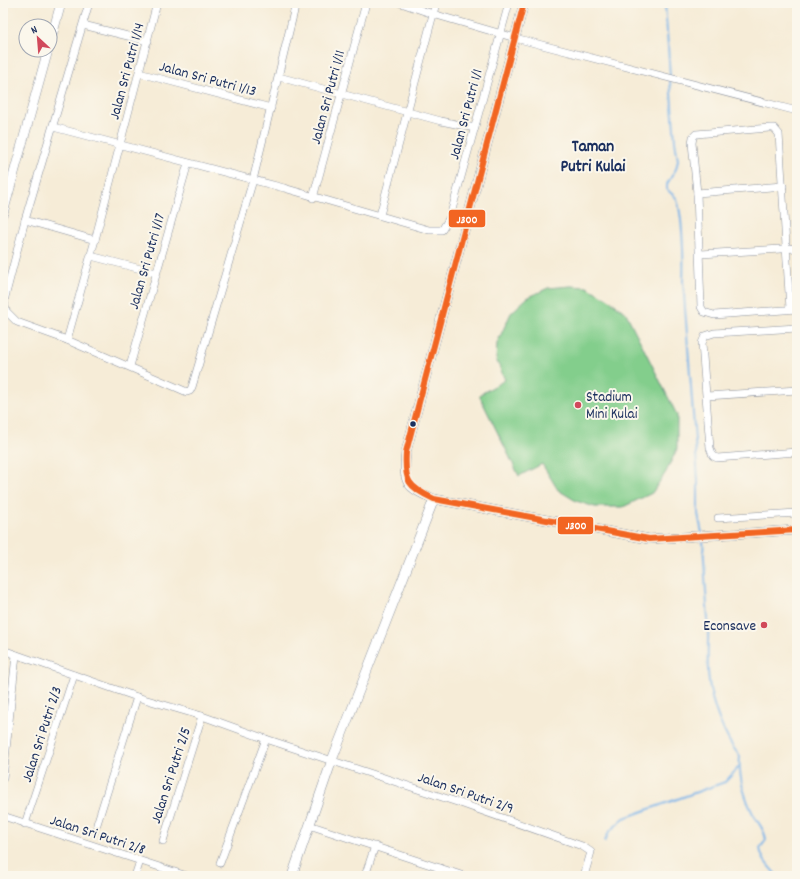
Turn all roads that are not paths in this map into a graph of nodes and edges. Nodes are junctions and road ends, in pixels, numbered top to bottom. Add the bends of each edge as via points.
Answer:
1 (61, 3) edge
2 (89, 3) edge
3 (157, 3) edge
4 (296, 3) edge
5 (366, 3) edge
6 (401, 3) edge
7 (436, 3) edge
8 (509, 3) edge
9 (524, 3) edge
10 (433, 14) junction
11 (57, 18) edge
12 (83, 26) junction
13 (500, 33) junction
14 (515, 38) junction
15 (148, 41) junction
16 (46, 58) edge
17 (139, 73) junction
18 (279, 77) junction
19 (342, 93) junction
20 (271, 108) junction
21 (408, 111) junction
22 (797, 111) edge
23 (53, 127) junction
24 (475, 128) junction
25 (120, 145) junction
26 (188, 163) junction
27 (253, 180) junction
28 (783, 186) junction
29 (697, 193) junction
30 (313, 198) junction
31 (3, 213) edge
32 (380, 215) junction
33 (25, 220) junction
34 (95, 240) junction
35 (797, 248) edge
36 (788, 249) junction
37 (700, 254) junction
38 (91, 256) junction
39 (156, 273) junction
40 (794, 309) edge
41 (797, 328) edge
42 (67, 340) junction
43 (130, 366) junction
44 (797, 390) edge
45 (708, 396) junction
46 (797, 452) edge
47 (434, 499) junction
48 (797, 513) edge
49 (718, 518) dead end
50 (797, 530) edge
51 (3, 650) edge
52 (16, 655) junction
53 (74, 675) junction
54 (137, 697) junction
55 (202, 716) junction
56 (266, 739) junction
57 (332, 760) junction
58 (3, 778) edge
59 (3, 816) edge
60 (25, 824) junction
61 (97, 824) dead end
62 (309, 825) junction
63 (163, 841) dead end
64 (375, 846) junction
65 (140, 861) junction
66 (220, 863) dead end
67 (440, 868) junction
68 (135, 876) edge
69 (186, 876) edge
70 (292, 876) edge
71 (364, 876) edge
72 (437, 876) edge
73 (464, 876) edge
74 (584, 876) edge

1 - 11 street
2 - 12 street
3 - 15 street, Jalan Sri Putri 1/14
4 - 18 street
5 - 19 street, Jalan Sri Putri 1/11
6 - 10 street
7 - 10 street
8 - 13 street, Jalan Sri Putri 1/1
9 - 14 street
10 - 13 street
10 - 21 street
12 - 15 street
12 - 23 street
13 - 14 street
13 - 24 street, Jalan Sri Putri 1/1
14 - 22 street
14 - 47 street via 406,452 405,466 410,486
15 - 17 street, Jalan Sri Putri 1/14
16 - 31 street
17 - 20 street, Jalan Sri Putri 1/13
17 - 25 street, Jalan Sri Putri 1/14
18 - 19 street
18 - 20 street
19 - 21 street
19 - 30 street, Jalan Sri Putri 1/11
20 - 27 street
21 - 24 street
21 - 32 street
23 - 25 street
23 - 33 street
24 - 32 street, Jalan Sri Putri 1/1 via 450,217 442,230 429,230
25 - 26 street
25 - 34 street, Jalan Sri Putri 1/14
26 - 27 street
26 - 39 street, Jalan Sri Putri 1/17
27 - 30 street
27 - 43 street via 190,391 187,392
28 - 29 street
28 - 29 street via 779,134 774,128 701,133 693,137 692,143
28 - 36 street
29 - 37 street
30 - 32 street
33 - 34 street
33 - 42 street via 4,301 6,311 17,322
34 - 38 street, Jalan Sri Putri 1/14
35 - 36 street
36 - 37 street
36 - 40 street
37 - 40 street via 701,307 704,312 714,315
38 - 39 street
38 - 42 street, Jalan Sri Putri 1/14
39 - 43 street, Jalan Sri Putri 1/17
41 - 45 street via 709,334 703,338
42 - 43 street
44 - 45 street
45 - 46 street via 710,448 713,456 722,458
47 - 50 street via 649,539
47 - 57 street
48 - 49 street
51 - 52 street, Jalan Sri Putri 2/9
52 - 53 street, Jalan Sri Putri 2/9
52 - 58 street
53 - 54 street, Jalan Sri Putri 2/9
53 - 60 street, Jalan Sri Putri 2/3
54 - 55 street, Jalan Sri Putri 2/9
54 - 61 street
55 - 56 street, Jalan Sri Putri 2/9
55 - 63 street, Jalan Sri Putri 2/5
56 - 57 street, Jalan Sri Putri 2/9
56 - 66 street
57 - 62 street
57 - 74 street, Jalan Sri Putri 2/9 via 582,846 590,852
59 - 60 street, Jalan Sri Putri 2/8
60 - 65 street, Jalan Sri Putri 2/8
62 - 64 street
62 - 70 street
64 - 67 street
64 - 71 street
65 - 68 street
65 - 69 street, Jalan Sri Putri 2/8
67 - 72 street
67 - 73 street

